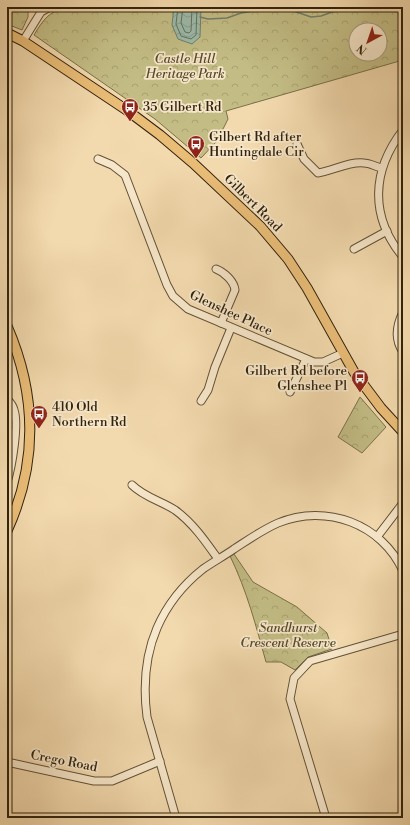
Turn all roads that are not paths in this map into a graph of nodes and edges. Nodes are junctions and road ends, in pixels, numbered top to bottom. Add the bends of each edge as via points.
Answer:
1 (50, 7) edge
2 (39, 9) edge
3 (7, 33) edge
4 (23, 41) junction
5 (403, 130) edge
6 (297, 144) dead end
7 (98, 159) dead end
8 (382, 168) junction
9 (387, 231) junction
10 (354, 249) dead end
11 (403, 256) edge
12 (216, 269) dead end
13 (403, 312) edge
14 (220, 324) junction
15 (7, 326) edge
16 (231, 328) junction
17 (403, 352) edge
18 (343, 353) junction
19 (306, 359) junction
20 (290, 392) dead end
21 (9, 401) edge
22 (201, 401) dead end
23 (403, 432) edge
24 (7, 482) edge
25 (132, 485) dead end
26 (403, 503) edge
27 (7, 531) edge
28 (377, 537) junction
29 (218, 559) junction
30 (403, 571) edge
31 (403, 634) edge
32 (160, 761) junction
33 (7, 762) edge
34 (176, 818) edge
35 (326, 818) edge

1 - 2 street
2 - 4 street
3 - 4 main road, Gilbert Road
4 - 18 main road, Gilbert Road via 160,135 260,226 307,288
5 - 8 street via 389,150
6 - 8 street via 304,159 318,173 351,164 364,163
7 - 14 street, Glenshee Place via 125,174 173,296 188,309
8 - 9 street via 378,192 379,207
9 - 10 street
9 - 11 street
12 - 14 street via 226,275 235,287
13 - 17 street via 396,333
14 - 16 street, Glenshee Place
15 - 27 main road via 24,377 30,432 24,482
16 - 19 street, Glenshee Place
16 - 22 street via 208,390
18 - 19 street, Glenshee Place via 323,362
18 - 23 main road, Gilbert Road via 381,408
19 - 20 street
21 - 24 street via 14,411 15,427
25 - 29 street via 138,491 175,511 200,534
26 - 28 street
28 - 29 street via 355,523 336,517 297,517 262,531
28 - 30 street via 394,555
29 - 32 street via 204,568 183,588 157,627 150,647 145,675 145,703
31 - 35 street via 310,661 294,678 290,700
32 - 33 street, Crego Road via 112,781 94,781
32 - 34 street

